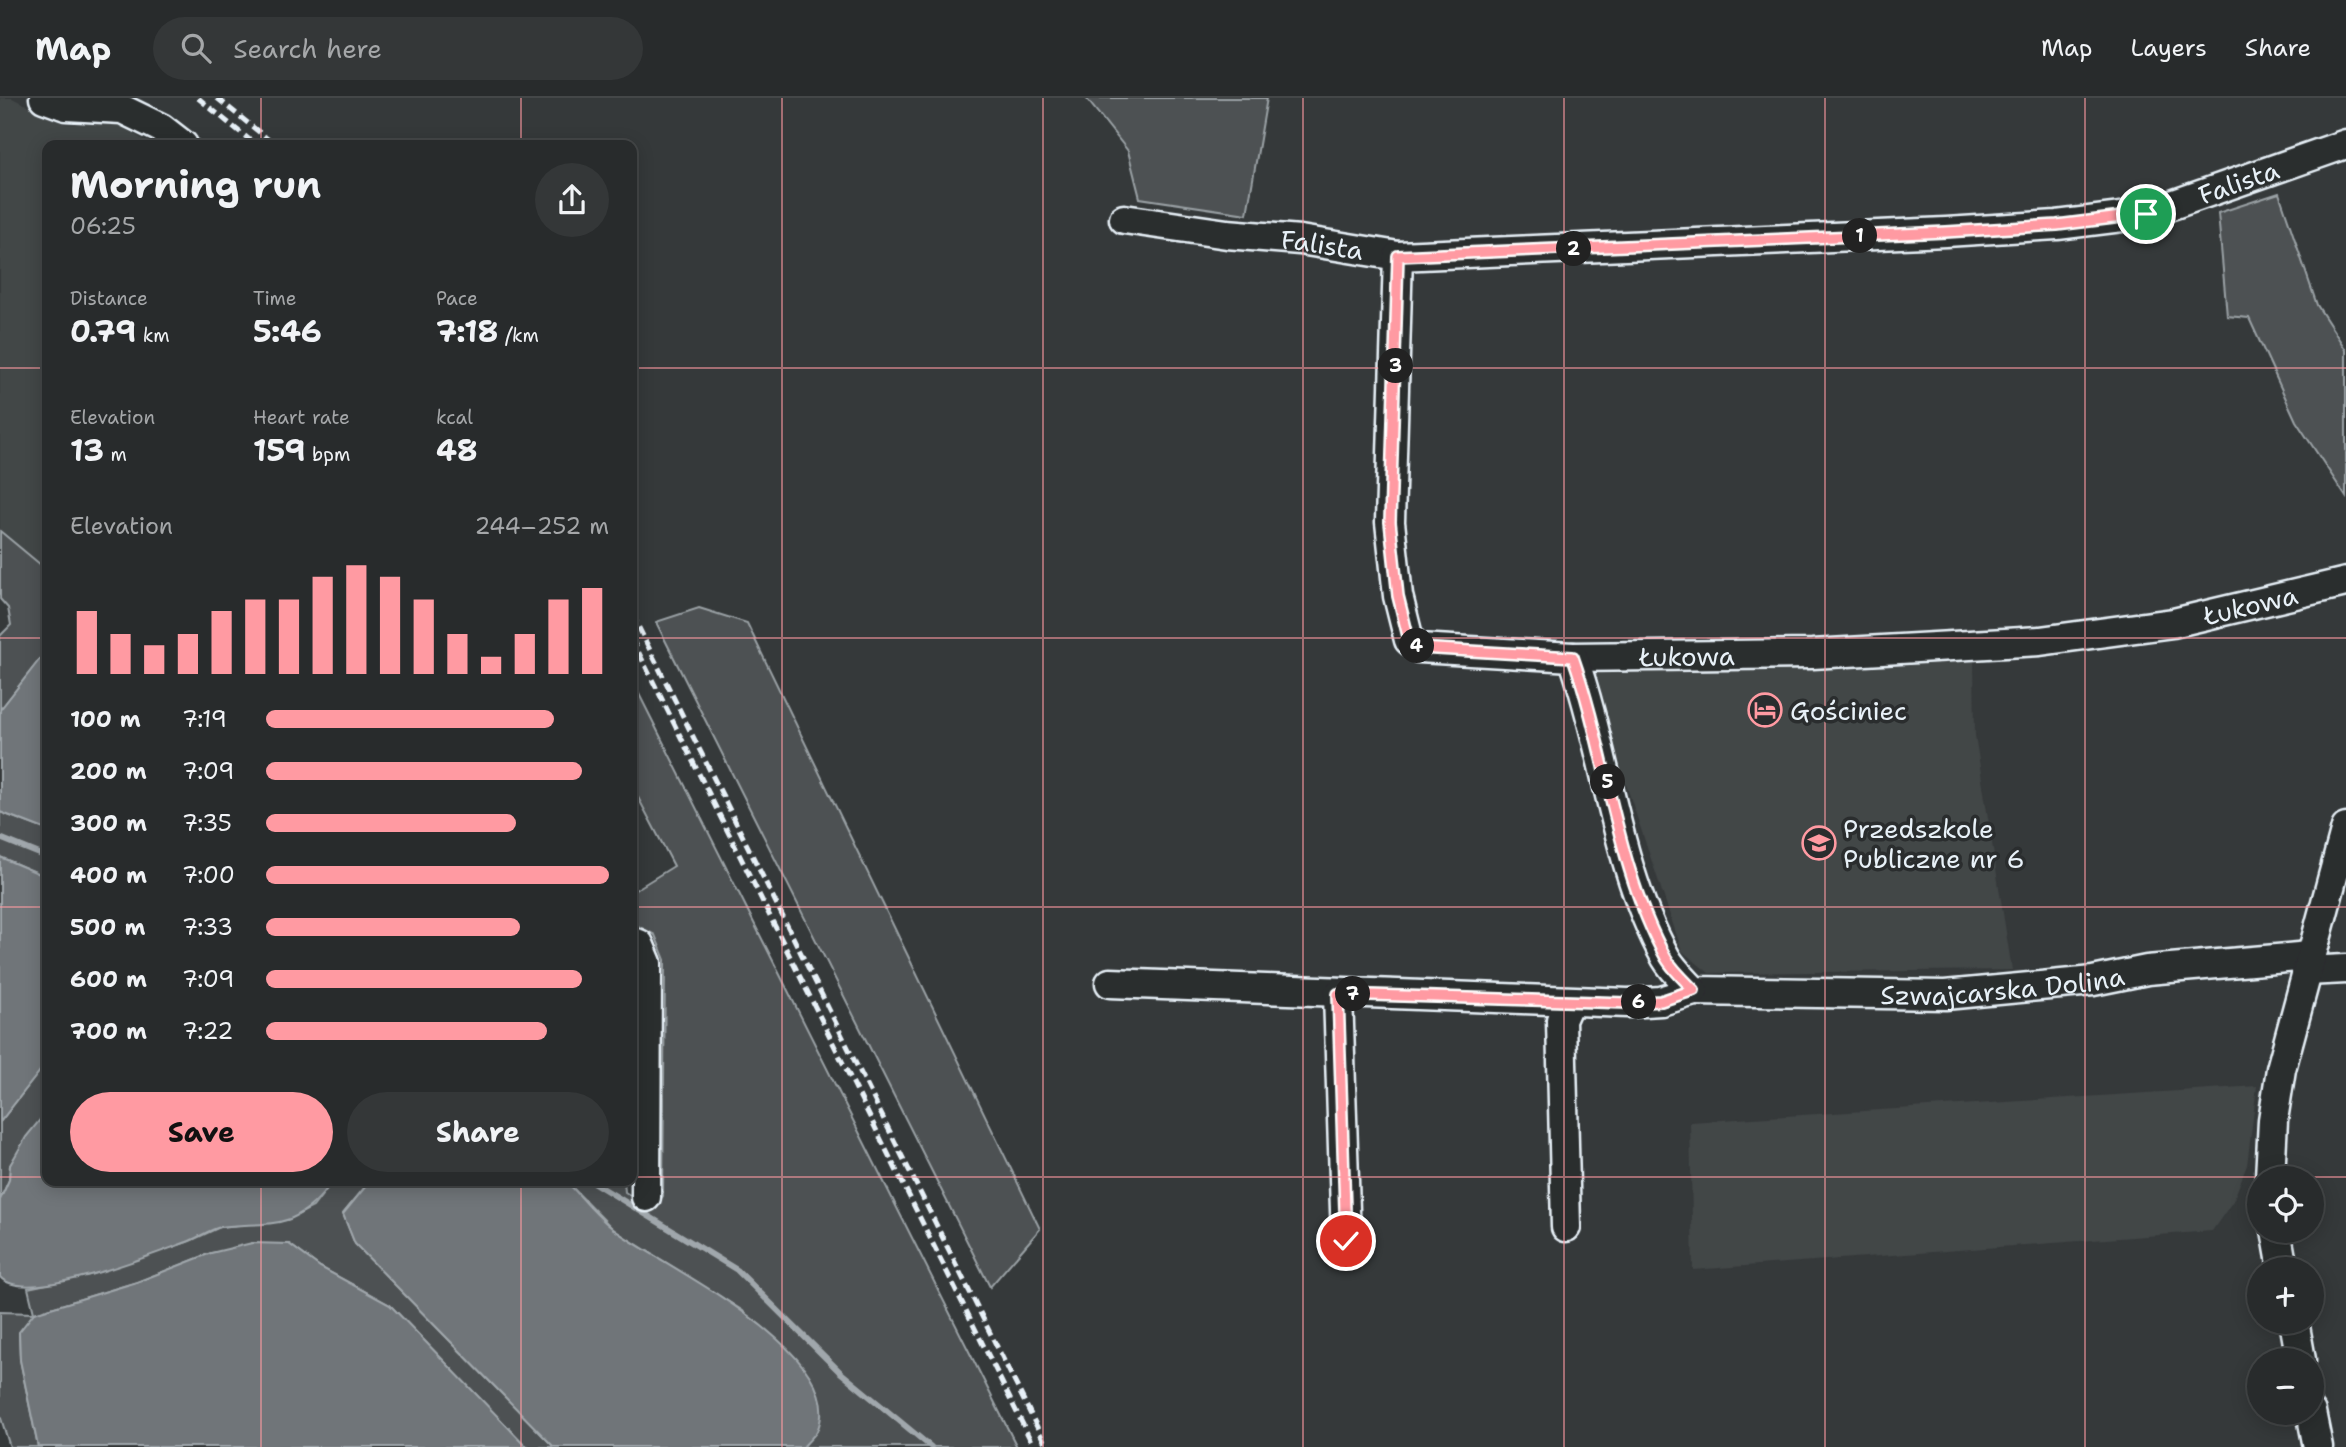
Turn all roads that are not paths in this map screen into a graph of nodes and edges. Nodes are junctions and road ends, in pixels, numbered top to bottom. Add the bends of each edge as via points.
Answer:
1 (44, 98) edge
2 (177, 140) edge
3 (2346, 144) edge
4 (1124, 219) dead end
5 (1398, 256) junction
6 (2346, 582) edge
7 (1573, 657) junction
8 (2346, 828) edge
9 (637, 943) edge
10 (2308, 964) junction
11 (2346, 969) edge
12 (1110, 983) dead end
13 (1694, 990) junction
14 (1338, 994) junction
15 (1569, 1002) junction
16 (2271, 1166) edge
17 (646, 1197) dead end
18 (1566, 1227) dead end
19 (1346, 1241) dead end
20 (2314, 1425) edge
21 (2318, 1447) edge

1 - 2 street via 66,106 122,109
3 - 5 street, Falista via 2146,214 2057,225
4 - 5 street, Falista
5 - 7 street, Łukowa via 1390,522 1398,596 1409,640 1419,648
6 - 7 street, Łukowa via 2174,623 2040,641 1812,653
7 - 13 street via 1646,912 1667,960
8 - 10 street
9 - 17 street via 647,963
10 - 11 street, Szwajcarska Dolina
10 - 13 street, Szwajcarska Dolina via 2147,970 2093,981 1945,995
10 - 16 street via 2281,1069
12 - 14 street, Szwajcarska Dolina
13 - 15 street, Szwajcarska Dolina via 1661,1001
14 - 15 street, Szwajcarska Dolina
14 - 19 street
15 - 18 street via 1561,1020
20 - 21 street

